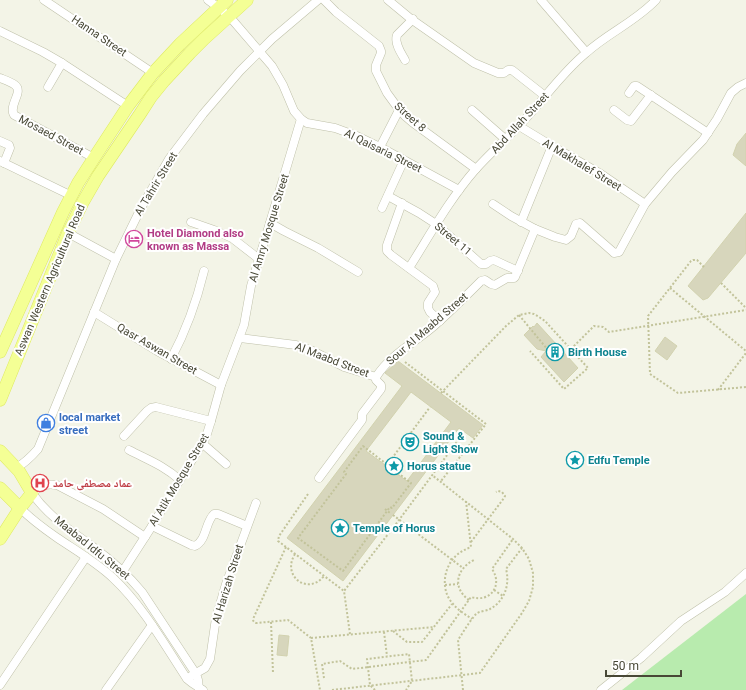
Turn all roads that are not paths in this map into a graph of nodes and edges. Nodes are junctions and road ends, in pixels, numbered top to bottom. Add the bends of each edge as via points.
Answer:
1 (44, 0) edge
2 (208, 0) edge
3 (247, 0) edge
4 (318, 0) edge
5 (324, 0) edge
6 (388, 0) edge
7 (541, 0) edge
8 (656, 0) edge
9 (223, 4) edge
10 (229, 16) junction
11 (413, 20) junction
12 (0, 31) edge
13 (260, 51) junction
14 (586, 52) junction
15 (405, 60) dead end
16 (62, 63) junction
17 (153, 72) junction
18 (0, 78) edge
19 (746, 82) edge
20 (48, 87) dead end
21 (140, 89) junction
22 (629, 93) dead end
23 (651, 95) junction
24 (545, 96) junction
25 (152, 97) junction
26 (128, 106) junction
27 (399, 110) junction
28 (472, 110) dead end
29 (614, 110) dead end
30 (301, 119) junction
31 (519, 126) junction
32 (708, 133) junction
33 (505, 139) junction
34 (0, 140) edge
35 (552, 146) junction
36 (380, 147) junction
37 (94, 158) junction
38 (404, 160) junction
39 (2, 162) edge
40 (476, 169) junction
41 (459, 190) junction
42 (72, 196) junction
43 (388, 196) junction
44 (402, 203) junction
45 (493, 204) dead end
46 (645, 204) junction
47 (382, 208) dead end
48 (191, 222) dead end
49 (520, 222) junction
50 (270, 223) junction
51 (436, 224) junction
52 (535, 229) junction
53 (68, 233) junction
54 (116, 259) junction
55 (259, 259) junction
56 (409, 268) junction
57 (204, 271) dead end
58 (518, 271) junction
59 (358, 272) dead end
60 (94, 312) junction
61 (440, 321) junction
62 (240, 338) junction
63 (0, 352) edge
64 (171, 359) junction
65 (376, 377) junction
66 (221, 385) junction
67 (0, 400) edge
68 (211, 421) junction
69 (124, 436) dead end
70 (202, 444) junction
71 (129, 450) dead end
72 (2, 452) edge
73 (226, 464) dead end
74 (16, 468) junction
75 (319, 478) dead end
76 (180, 480) junction
77 (0, 488) edge
78 (32, 493) junction
79 (256, 504) dead end
80 (20, 508) junction
81 (152, 526) junction
82 (247, 526) junction
83 (145, 537) junction
84 (0, 539) edge
85 (86, 557) junction
86 (122, 571) junction
87 (746, 573) edge
88 (152, 625) junction
89 (196, 674) junction
90 (187, 679) junction
91 (0, 685) edge
92 (200, 689) edge
93 (106, 690) edge
94 (601, 690) edge

1 - 17 street, Hanna Street
2 - 9 street
3 - 10 main road, Aswan Western Agricultural Road
4 - 13 street, Al Tahrir Street
5 - 27 street, Street 8 via 379,46 381,53 376,71
6 - 11 street
7 - 14 street
8 - 14 street, Abd Allah Street via 647,10
9 - 10 street
9 - 17 main road, Aswan Western Agricultural Road
10 - 13 street
10 - 25 main road, Aswan Western Agricultural Road via 190,53
11 - 15 street via 396,38
11 - 24 street via 474,63 498,73 512,70
12 - 16 street
13 - 30 street via 272,66 294,111
13 - 54 street, Al Tahrir Street via 221,92 182,142 158,177
14 - 24 street, Abd Allah Street
16 - 20 street
16 - 26 street
17 - 21 main road, Aswan Western Agricultural Road
18 - 37 street, Mosaed Street via 18,88 12,108 14,115
19 - 32 street via 731,93
21 - 25 main road
21 - 26 main road, Aswan Western Agricultural Road
22 - 23 street via 637,86
23 - 29 street via 631,121
23 - 32 street
24 - 31 street, Abd Allah Street
25 - 53 main road, Aswan Western Agricultural Road via 98,176
26 - 37 main road, Aswan Western Agricultural Road
27 - 36 street
27 - 40 street, Street 8
28 - 33 street
30 - 36 street, Al Qaisaria Street via 346,131
30 - 50 street, Al Amry Mosque Street
31 - 33 street, Abd Allah Street
31 - 35 street, Al Makhalef Street
32 - 46 street
33 - 40 street, Abd Allah Street
34 - 39 street via 10,146
35 - 46 street, Al Makhalef Street via 601,174
35 - 49 street
36 - 38 street, Al Qaisaria Street
37 - 42 main road, Aswan Western Agricultural Road
38 - 41 street, Al Qaisaria Street
38 - 43 street
39 - 42 street
40 - 41 street, Abd Allah Street
41 - 51 street, Abd Allah Street
42 - 63 main road, Aswan Western Agricultural Road
43 - 44 street, Street 11
43 - 47 street
44 - 51 street, Street 11
44 - 56 street via 386,248 391,255
45 - 49 street
46 - 52 street via 619,252 616,253 580,223 576,224 571,236 566,240
48 - 55 street via 232,238
49 - 52 street
50 - 55 street, Al Amry Mosque Street
50 - 59 street
51 - 56 street, Abd Allah Street
51 - 58 street, Street 11 via 481,264 494,260
52 - 58 street
53 - 54 street
53 - 67 main road, Aswan Western Agricultural Road
54 - 60 street, Al Tahrir Street
55 - 62 street, Al Amry Mosque Street
56 - 61 street via 434,288 435,292 428,303 428,310
57 - 64 street via 193,312
58 - 61 street, Sour Al Maabd Street via 514,278 506,278 495,284 481,281
60 - 64 street, Qasr Aswan Street
60 - 74 street, Al Tahrir Street via 38,449 32,457
61 - 65 street, Sour Al Maabd Street via 397,354
62 - 65 street, Al Maabd Street via 296,345
62 - 66 street, Al Atik Mosque Street
64 - 66 street, Qasr Aswan Street
65 - 75 street via 381,389 361,415 362,420
66 - 68 street, Al Atik Mosque Street
68 - 69 street via 154,407 149,409
68 - 70 street, Al Atik Mosque Street
70 - 73 street
70 - 76 street, Al Atik Mosque Street
71 - 76 street via 159,464
72 - 74 main road
74 - 78 main road
76 - 81 street, Al Atik Mosque Street
77 - 80 main road
78 - 80 main road
78 - 83 street via 45,484 57,485 103,509
78 - 86 street, Maabad Idfu Street via 56,519
79 - 82 street, Al Harizah Street
80 - 84 main road
80 - 85 street, Maabad Idfu Street via 38,524
81 - 82 street via 195,546 199,544 214,514
81 - 83 street, Al Atik Mosque Street
82 - 89 street, Al Harizah Street via 216,618 210,659 205,668
83 - 86 street, Al Atik Mosque Street
85 - 88 street, Maabad Idfu Street via 123,588
85 - 91 street
86 - 89 street, Maabad Idfu Street via 142,592
87 - 94 street via 725,592 681,621
88 - 90 street, Maabad Idfu Street
88 - 93 street
89 - 90 street, Al Harizah Street
89 - 92 street, Maabad Idfu Street
90 - 92 street, Maabad Idfu Street

